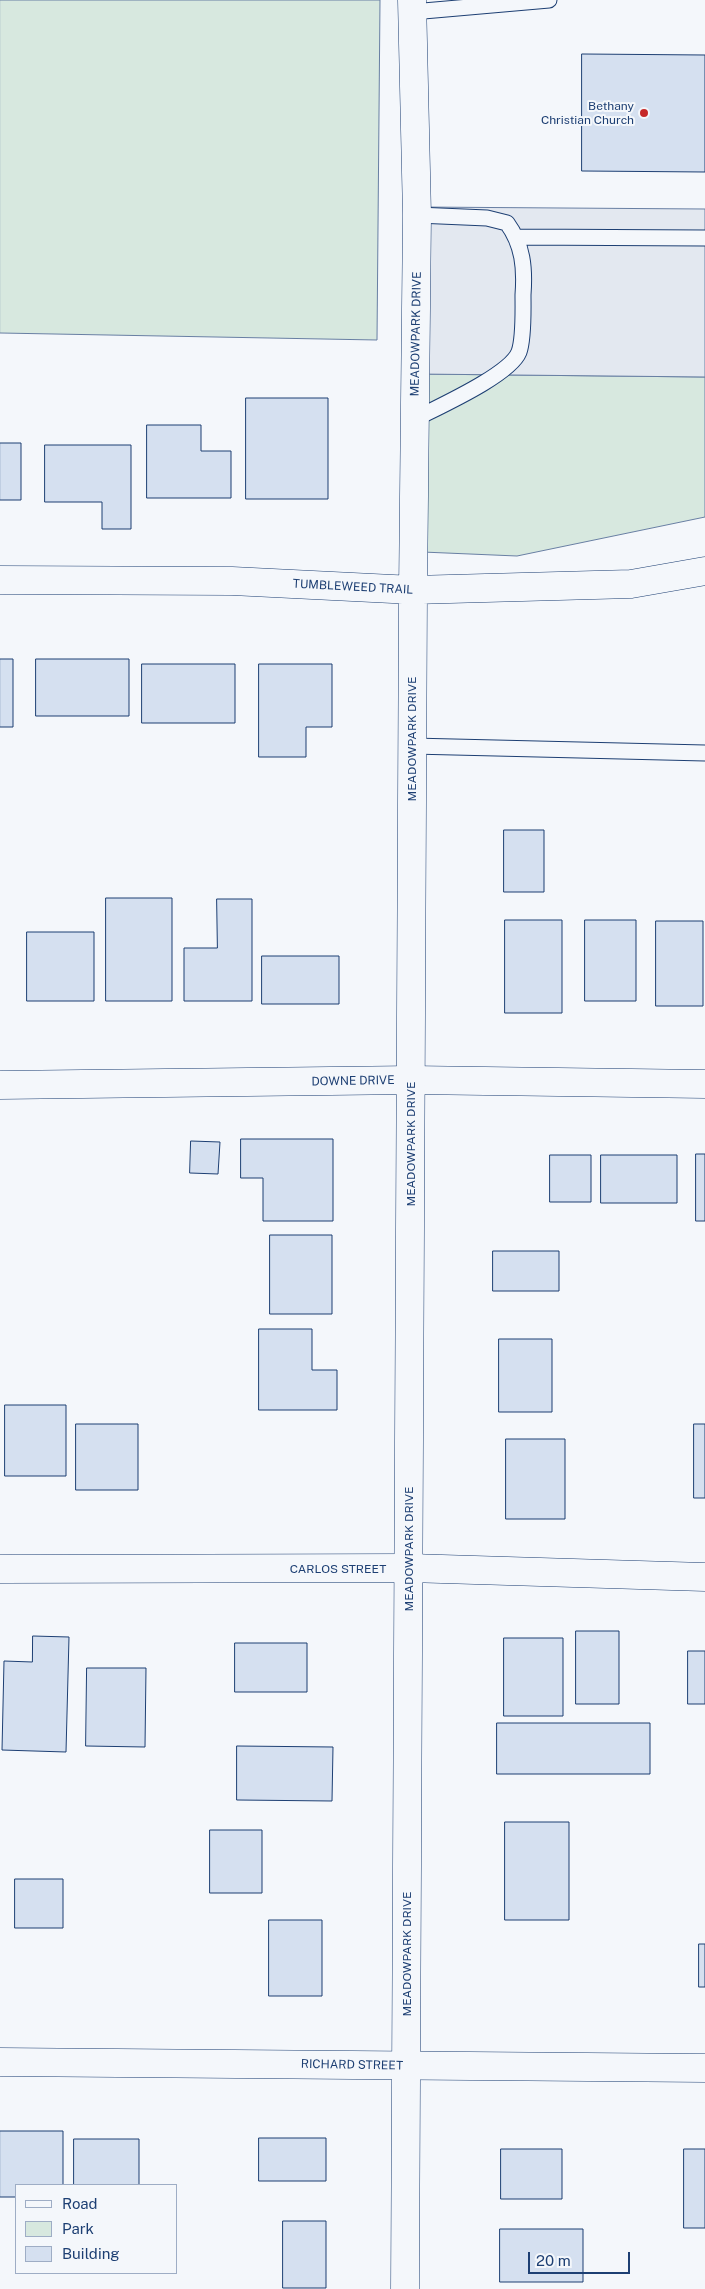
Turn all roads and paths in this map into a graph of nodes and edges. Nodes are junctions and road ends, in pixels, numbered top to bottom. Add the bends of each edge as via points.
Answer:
1 (549, 0) edge
2 (412, 6) edge
3 (417, 215) junction
4 (517, 237) junction
5 (705, 238) edge
6 (415, 419) junction
7 (705, 571) edge
8 (0, 580) edge
9 (413, 590) junction
10 (412, 746) junction
11 (705, 753) edge
12 (412, 1080) junction
13 (705, 1084) edge
14 (0, 1085) edge
15 (409, 1568) junction
16 (0, 1569) edge
17 (705, 1578) edge
18 (0, 2062) edge
19 (406, 2066) junction
20 (705, 2068) edge
21 (405, 2289) edge

1 - 2 lane
2 - 3 street, MEADOWPARK DRIVE
3 - 4 lane via 486,218 507,223
3 - 6 street, MEADOWPARK DRIVE
4 - 5 lane
4 - 6 lane via 524,278 519,352 503,370
6 - 9 street, MEADOWPARK DRIVE
7 - 9 street, TUMBLEWEED TRAIL via 631,584
8 - 9 street, TUMBLEWEED TRAIL via 232,581
9 - 10 street, MEADOWPARK DRIVE
10 - 11 lane
10 - 12 street, MEADOWPARK DRIVE
12 - 13 street, DOWNE DRIVE
12 - 14 street, DOWNE DRIVE
12 - 15 street, MEADOWPARK DRIVE
15 - 16 street, CARLOS STREET
15 - 17 street, CARLOS STREET
15 - 19 street, MEADOWPARK DRIVE
18 - 19 street, RICHARD STREET
19 - 20 street, RICHARD STREET
19 - 21 street, MEADOWPARK DRIVE

